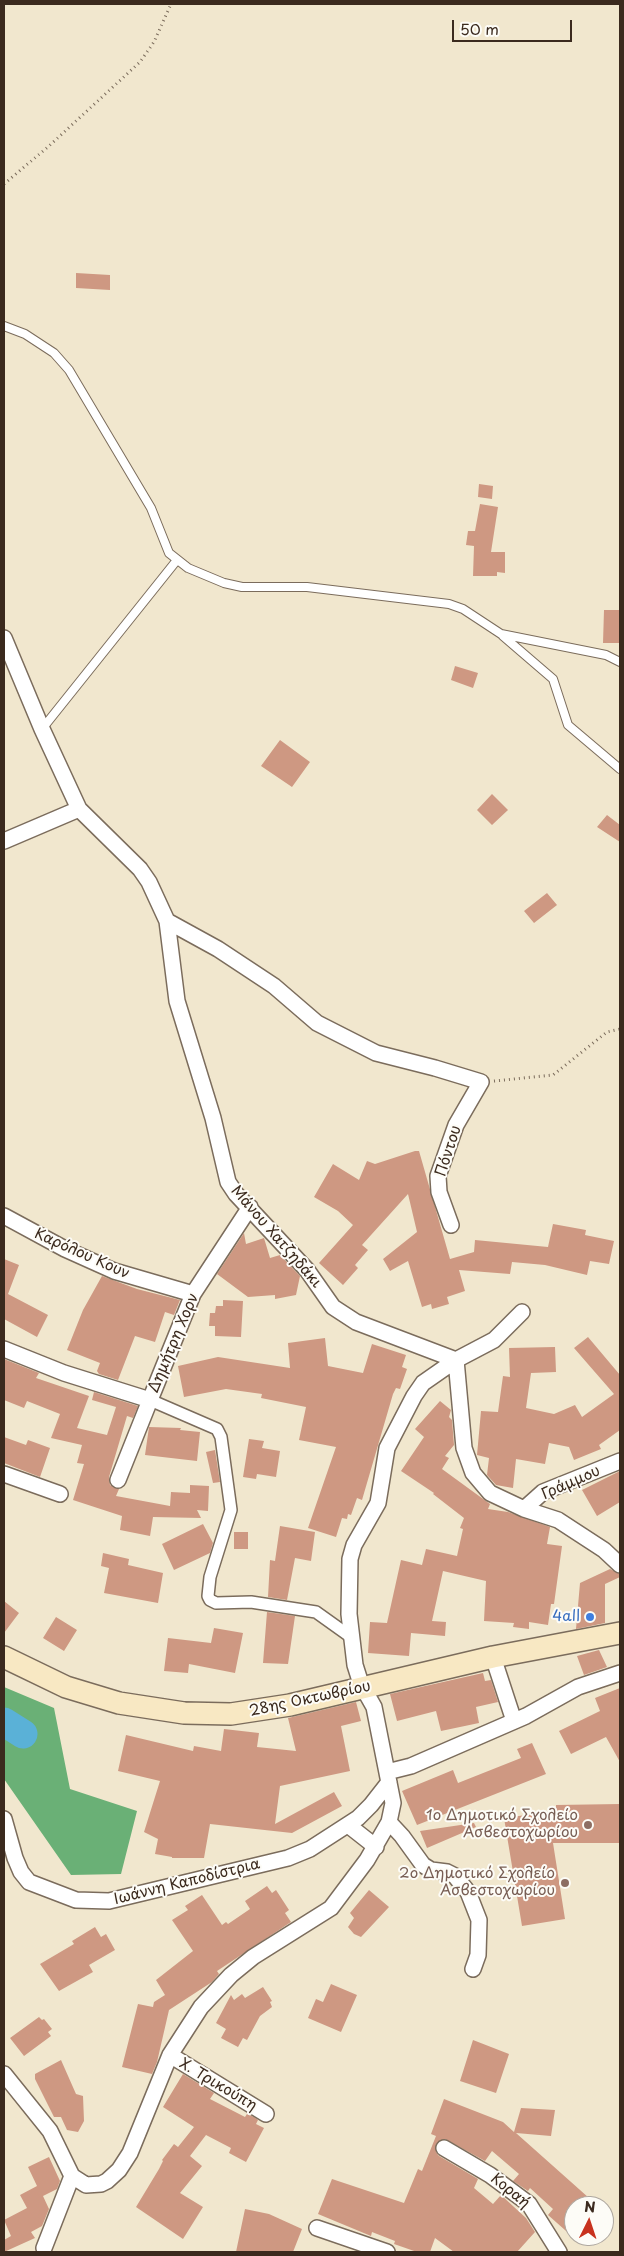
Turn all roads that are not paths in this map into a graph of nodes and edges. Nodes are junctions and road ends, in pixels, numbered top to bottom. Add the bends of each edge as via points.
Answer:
1 (4, 326) edge
2 (177, 560) junction
3 (501, 634) junction
4 (4, 638) edge
5 (620, 662) edge
6 (42, 730) junction
7 (620, 769) edge
8 (79, 809) junction
9 (4, 841) edge
10 (167, 921) junction
11 (250, 1208) junction
12 (4, 1216) edge
13 (451, 1225) dead end
14 (193, 1294) junction
15 (522, 1312) dead end
16 (4, 1349) edge
17 (456, 1360) junction
18 (150, 1400) junction
19 (620, 1461) edge
20 (4, 1474) edge
21 (118, 1480) dead end
22 (60, 1494) dead end
23 (524, 1509) junction
24 (620, 1565) edge
25 (620, 1633) edge
26 (351, 1637) junction
27 (4, 1657) edge
28 (493, 1657) junction
29 (620, 1673) edge
30 (363, 1689) junction
31 (514, 1721) junction
32 (388, 1777) junction
33 (4, 1819) edge
34 (388, 1822) junction
35 (348, 1825) junction
36 (376, 1847) junction
37 (473, 1969) dead end
38 (170, 2055) junction
39 (4, 2074) edge
40 (266, 2114) dead end
41 (444, 2148) dead end
42 (72, 2176) junction
43 (317, 2228) dead end
44 (44, 2248) dead end
45 (386, 2252) edge
46 (559, 2252) edge

1 - 2 lane via 54,353 69,370 151,508 170,552
2 - 3 lane via 224,584 242,587 307,587 449,604 463,609
2 - 6 lane
3 - 5 lane via 606,655
3 - 7 lane via 553,679 568,725
4 - 6 street
6 - 8 street
8 - 9 street
8 - 10 street, Μάνου Χατζηδάκι via 140,869
10 - 11 street, Μάνου Χατζηδάκι via 177,1001 216,1126 228,1182
10 - 13 street, Πόντου via 218,949 274,986 317,1023 359,1045 376,1053 481,1082 456,1125 438,1176 439,1192
11 - 14 street, Δημήτρη Χορν
11 - 17 street, Μάνου Χατζηδάκι via 308,1270 333,1307 356,1322
12 - 14 street, Καρόλου Κουν via 65,1249 114,1270
14 - 18 street, Δημήτρη Χορν
15 - 17 street via 494,1340
16 - 18 street, Δημήτρη Χορν via 64,1373
17 - 23 street via 464,1448 473,1473 490,1493
17 - 26 street via 423,1383 387,1448 378,1503 354,1545 350,1559
18 - 21 street
18 - 26 street via 217,1429 221,1437 231,1510 210,1577 210,1600 216,1603 251,1602 316,1612
19 - 23 street, Γράμμου via 543,1492
20 - 22 street
23 - 24 street via 558,1520 604,1550
25 - 28 main road, 28ης Οκτωβρίου
26 - 30 street via 354,1665
27 - 30 main road, 28ης Οκτωβρίου via 79,1691 133,1706 184,1713 252,1712
28 - 30 main road, 28ης Οκτωβρίου
28 - 31 street
29 - 31 street via 578,1687
30 - 32 street via 374,1707
31 - 32 street
32 - 34 street via 393,1803
32 - 35 street, Ιωάννη Καποδίστρια via 367,1810
33 - 35 street, Ιωάννη Καποδίστρια via 18,1865 29,1882 76,1900 99,1902 139,1896 295,1856
34 - 36 street
34 - 37 street via 423,1865 455,1876 468,1892 479,1920 478,1955
35 - 36 street
36 - 38 street via 331,1908 231,1975 201,2007
38 - 40 street, Χ. Τρικούπη
38 - 42 street via 130,2153 114,2176 93,2185
39 - 42 street via 50,2131
41 - 46 street, Κοραή via 490,2175 529,2204
42 - 44 street
43 - 45 street

